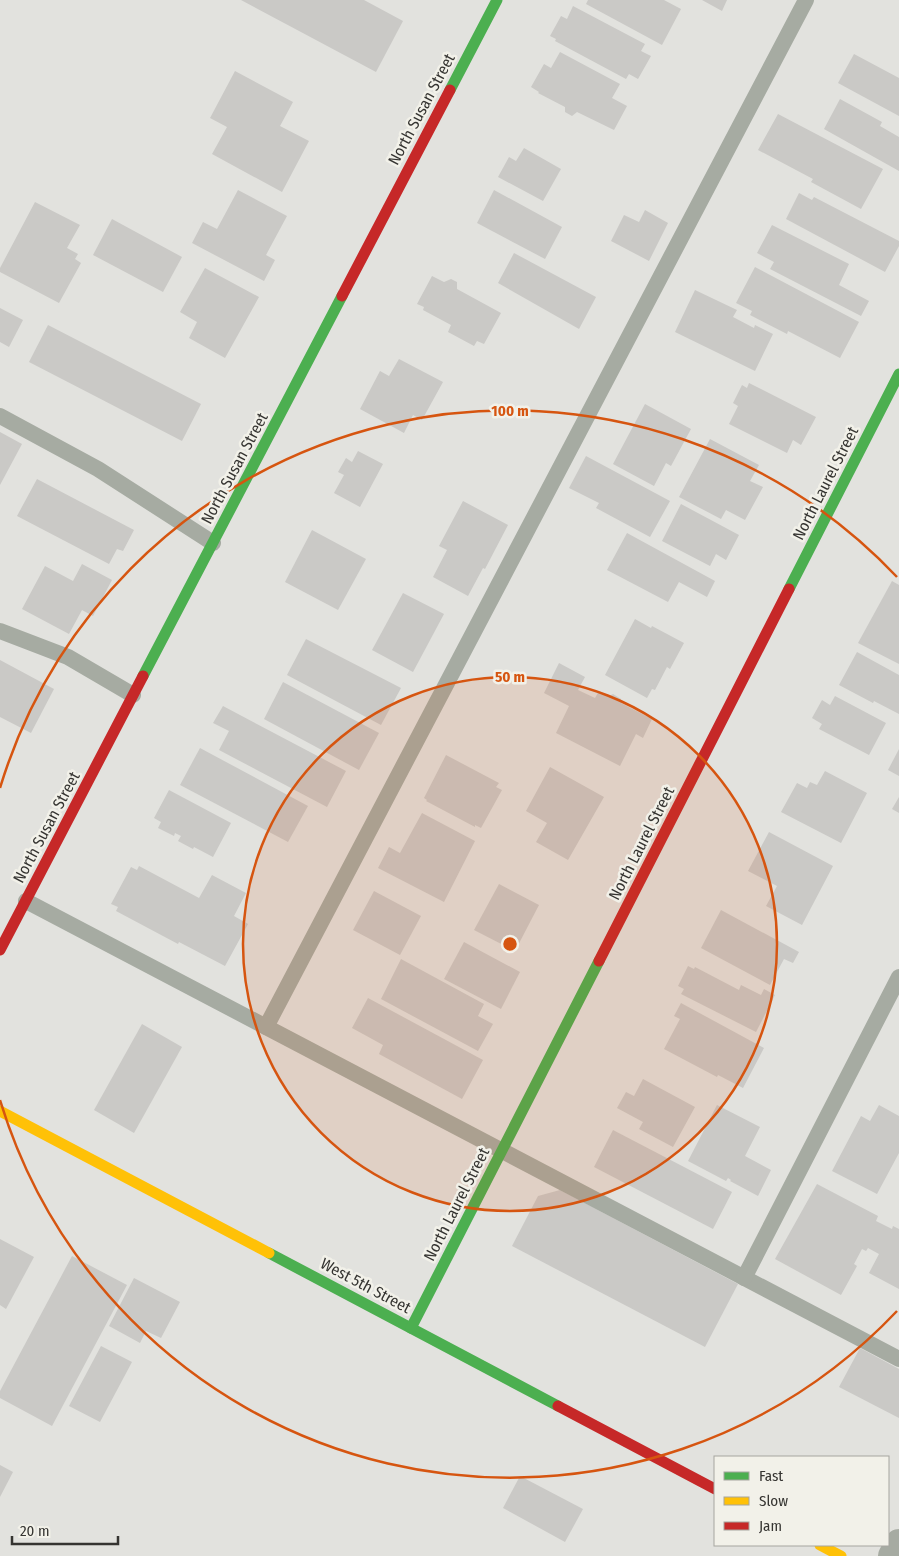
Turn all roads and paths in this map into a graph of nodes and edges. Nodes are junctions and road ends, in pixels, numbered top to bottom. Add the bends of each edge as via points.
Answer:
1 (497, 0) edge
2 (806, 0) edge
3 (899, 374) edge
4 (0, 416) edge
5 (213, 543) junction
6 (0, 631) edge
7 (133, 695) junction
8 (26, 901) junction
9 (0, 950) edge
10 (899, 977) edge
11 (266, 1027) junction
12 (0, 1111) edge
13 (502, 1151) junction
14 (744, 1278) junction
15 (411, 1328) junction
16 (899, 1359) edge
17 (714, 1488) edge
18 (899, 1543) edge
19 (822, 1546) edge
20 (841, 1556) edge
21 (892, 1556) edge

1 - 5 street, North Susan Street
2 - 11 lane
3 - 13 street, North Laurel Street
4 - 5 lane via 98,469
5 - 7 street, North Susan Street
6 - 7 lane via 68,656
7 - 8 street, North Susan Street
8 - 9 street, North Susan Street
8 - 11 lane
10 - 14 lane
11 - 13 lane
12 - 15 street, West 5th Street
13 - 14 lane
13 - 15 street, North Laurel Street
14 - 16 lane
15 - 17 street, West 5th Street
18 - 21 street
19 - 20 street

